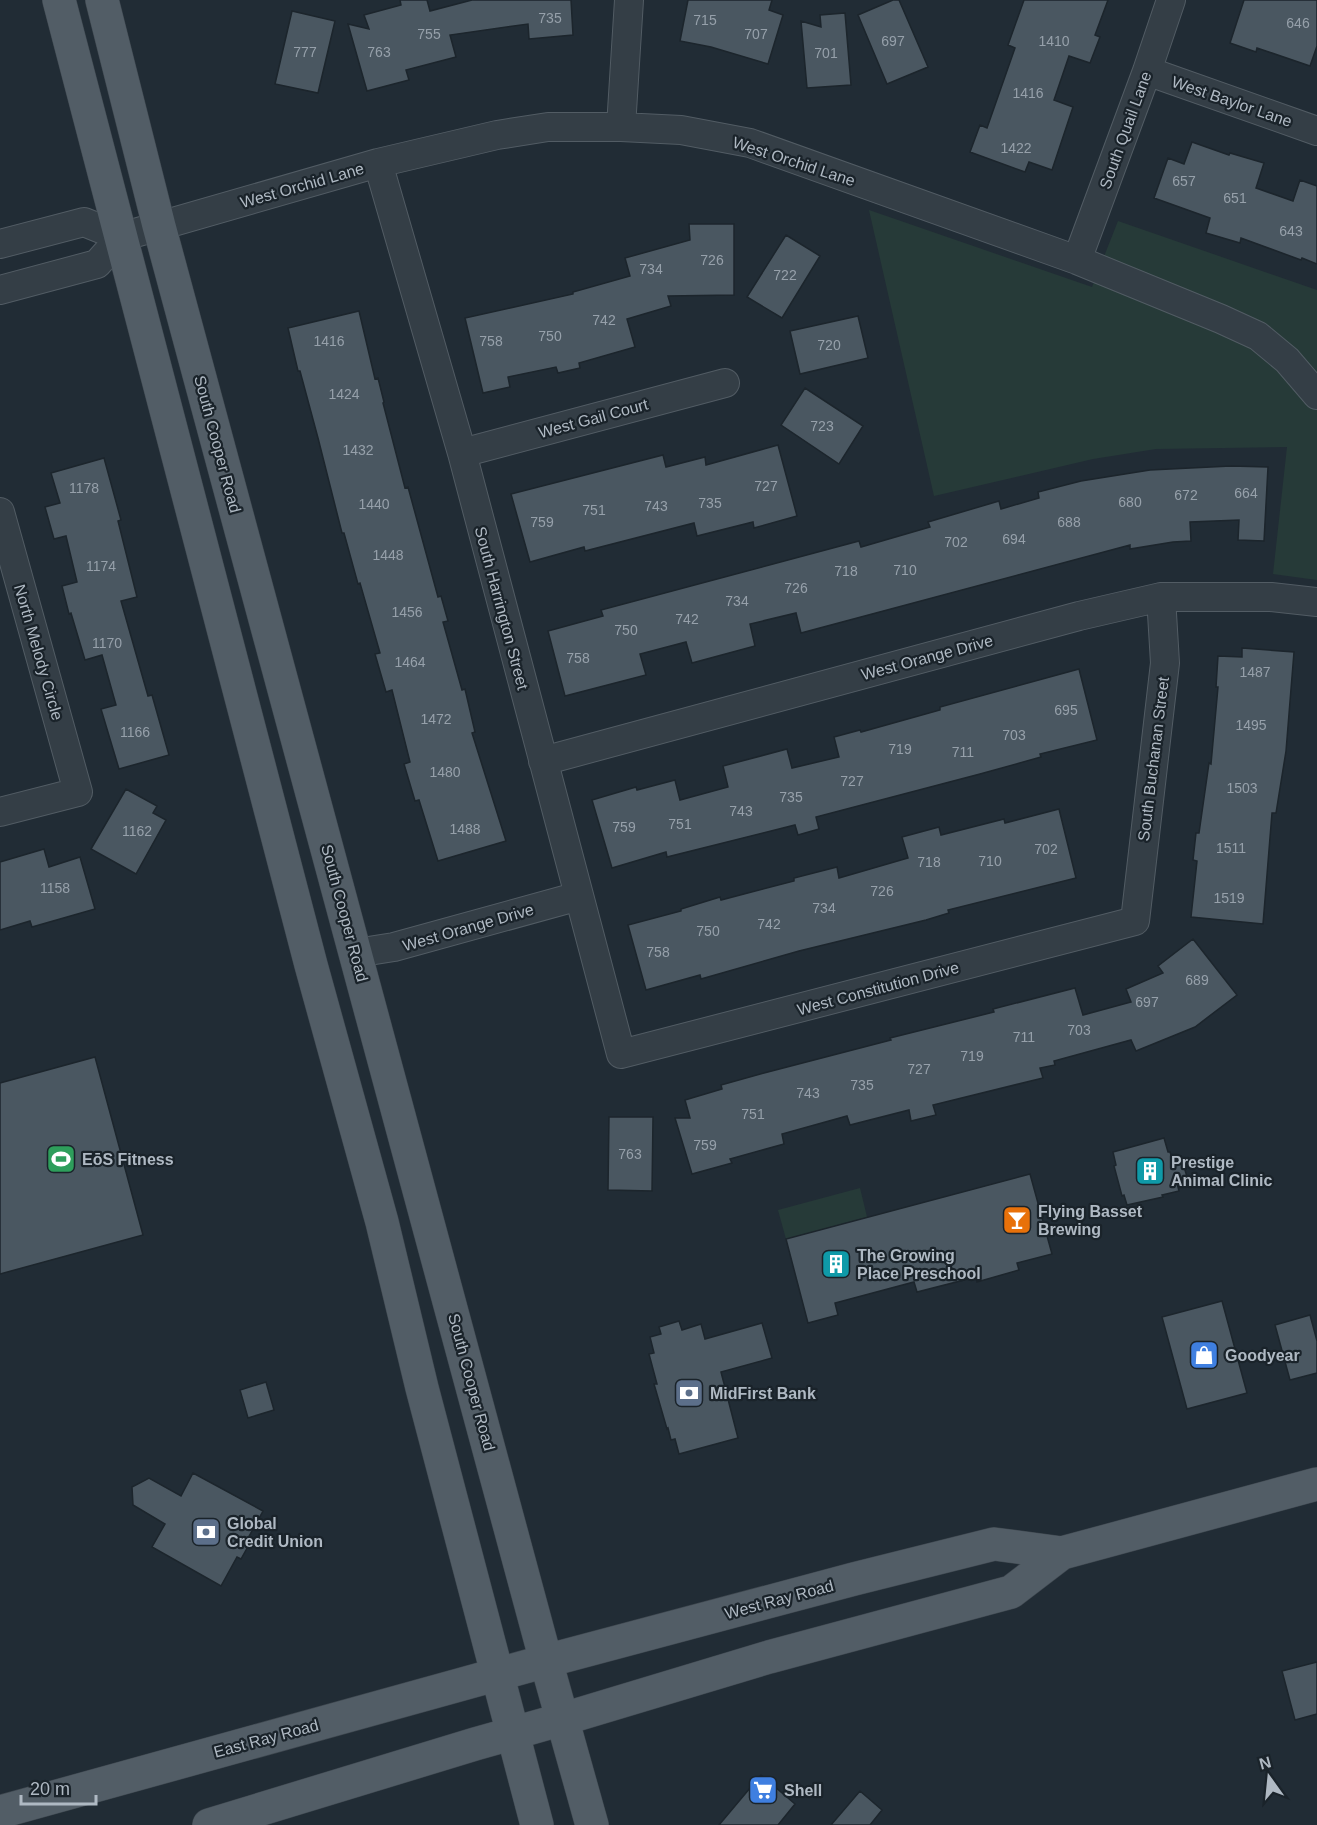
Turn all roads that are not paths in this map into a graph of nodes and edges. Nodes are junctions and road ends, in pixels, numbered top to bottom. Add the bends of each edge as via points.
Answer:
1 (59, 0) edge
2 (102, 0) edge
3 (629, 0) edge
4 (1171, 0) edge
5 (1146, 71) junction
6 (621, 127) junction
7 (1317, 131) edge
8 (378, 163) junction
9 (159, 226) junction
10 (121, 237) junction
11 (0, 244) edge
12 (1077, 260) junction
13 (0, 290) edge
14 (725, 383) dead end
15 (1317, 395) edge
16 (462, 453) junction
17 (0, 512) edge
18 (1161, 597) junction
19 (1317, 602) edge
20 (543, 762) junction
21 (0, 812) edge
22 (579, 896) junction
23 (1135, 921) joint
24 (356, 953) junction
25 (312, 965) junction
26 (621, 1054) joint
27 (1317, 1484) edge
28 (1062, 1553) junction
29 (546, 1661) junction
30 (498, 1674) junction
31 (563, 1719) junction
32 (512, 1733) junction
33 (0, 1812) edge
34 (209, 1825) edge
35 (537, 1825) edge
36 (592, 1825) edge

1 - 10 main road
2 - 9 main road, South Cooper Road
3 - 6 street
4 - 5 street, South Quail Lane
5 - 7 street, West Baylor Lane
5 - 12 street, South Quail Lane
6 - 8 street, West Orchid Lane via 548,127
6 - 12 street, West Orchid Lane via 681,130 750,143
8 - 9 street, West Orchid Lane
8 - 16 street, South Harrington Street
9 - 10 street, West Orchid Lane
9 - 24 main road, South Cooper Road
10 - 11 street via 84,222
10 - 13 street via 97,264
10 - 25 main road
12 - 15 street, West Orchid Lane via 1258,336 1287,360
14 - 16 street, West Gail Court
16 - 20 street, South Harrington Street
17 - 21 street, North Melody Circle via 78,792
18 - 19 street, West Orange Drive via 1271,597
18 - 20 street, West Orange Drive
18 - 23 street, South Buchanan Street via 1164,663
20 - 22 street, South Harrington Street
22 - 24 street, West Orange Drive via 394,947
22 - 26 street, South Harrington Street
23 - 26 street, West Constitution Drive
24 - 25 main road
24 - 29 main road, South Cooper Road
25 - 30 main road
27 - 28 main road, West Ray Road
28 - 29 main road, West Ray Road via 994,1544
28 - 31 main road, West Ray Road via 1011,1592 769,1657
29 - 30 main road, West Ray Road
29 - 31 main road, South Cooper Road
30 - 32 main road
30 - 33 main road, East Ray Road
31 - 32 main road
31 - 36 main road, South Cooper Road
32 - 34 main road
32 - 35 main road

